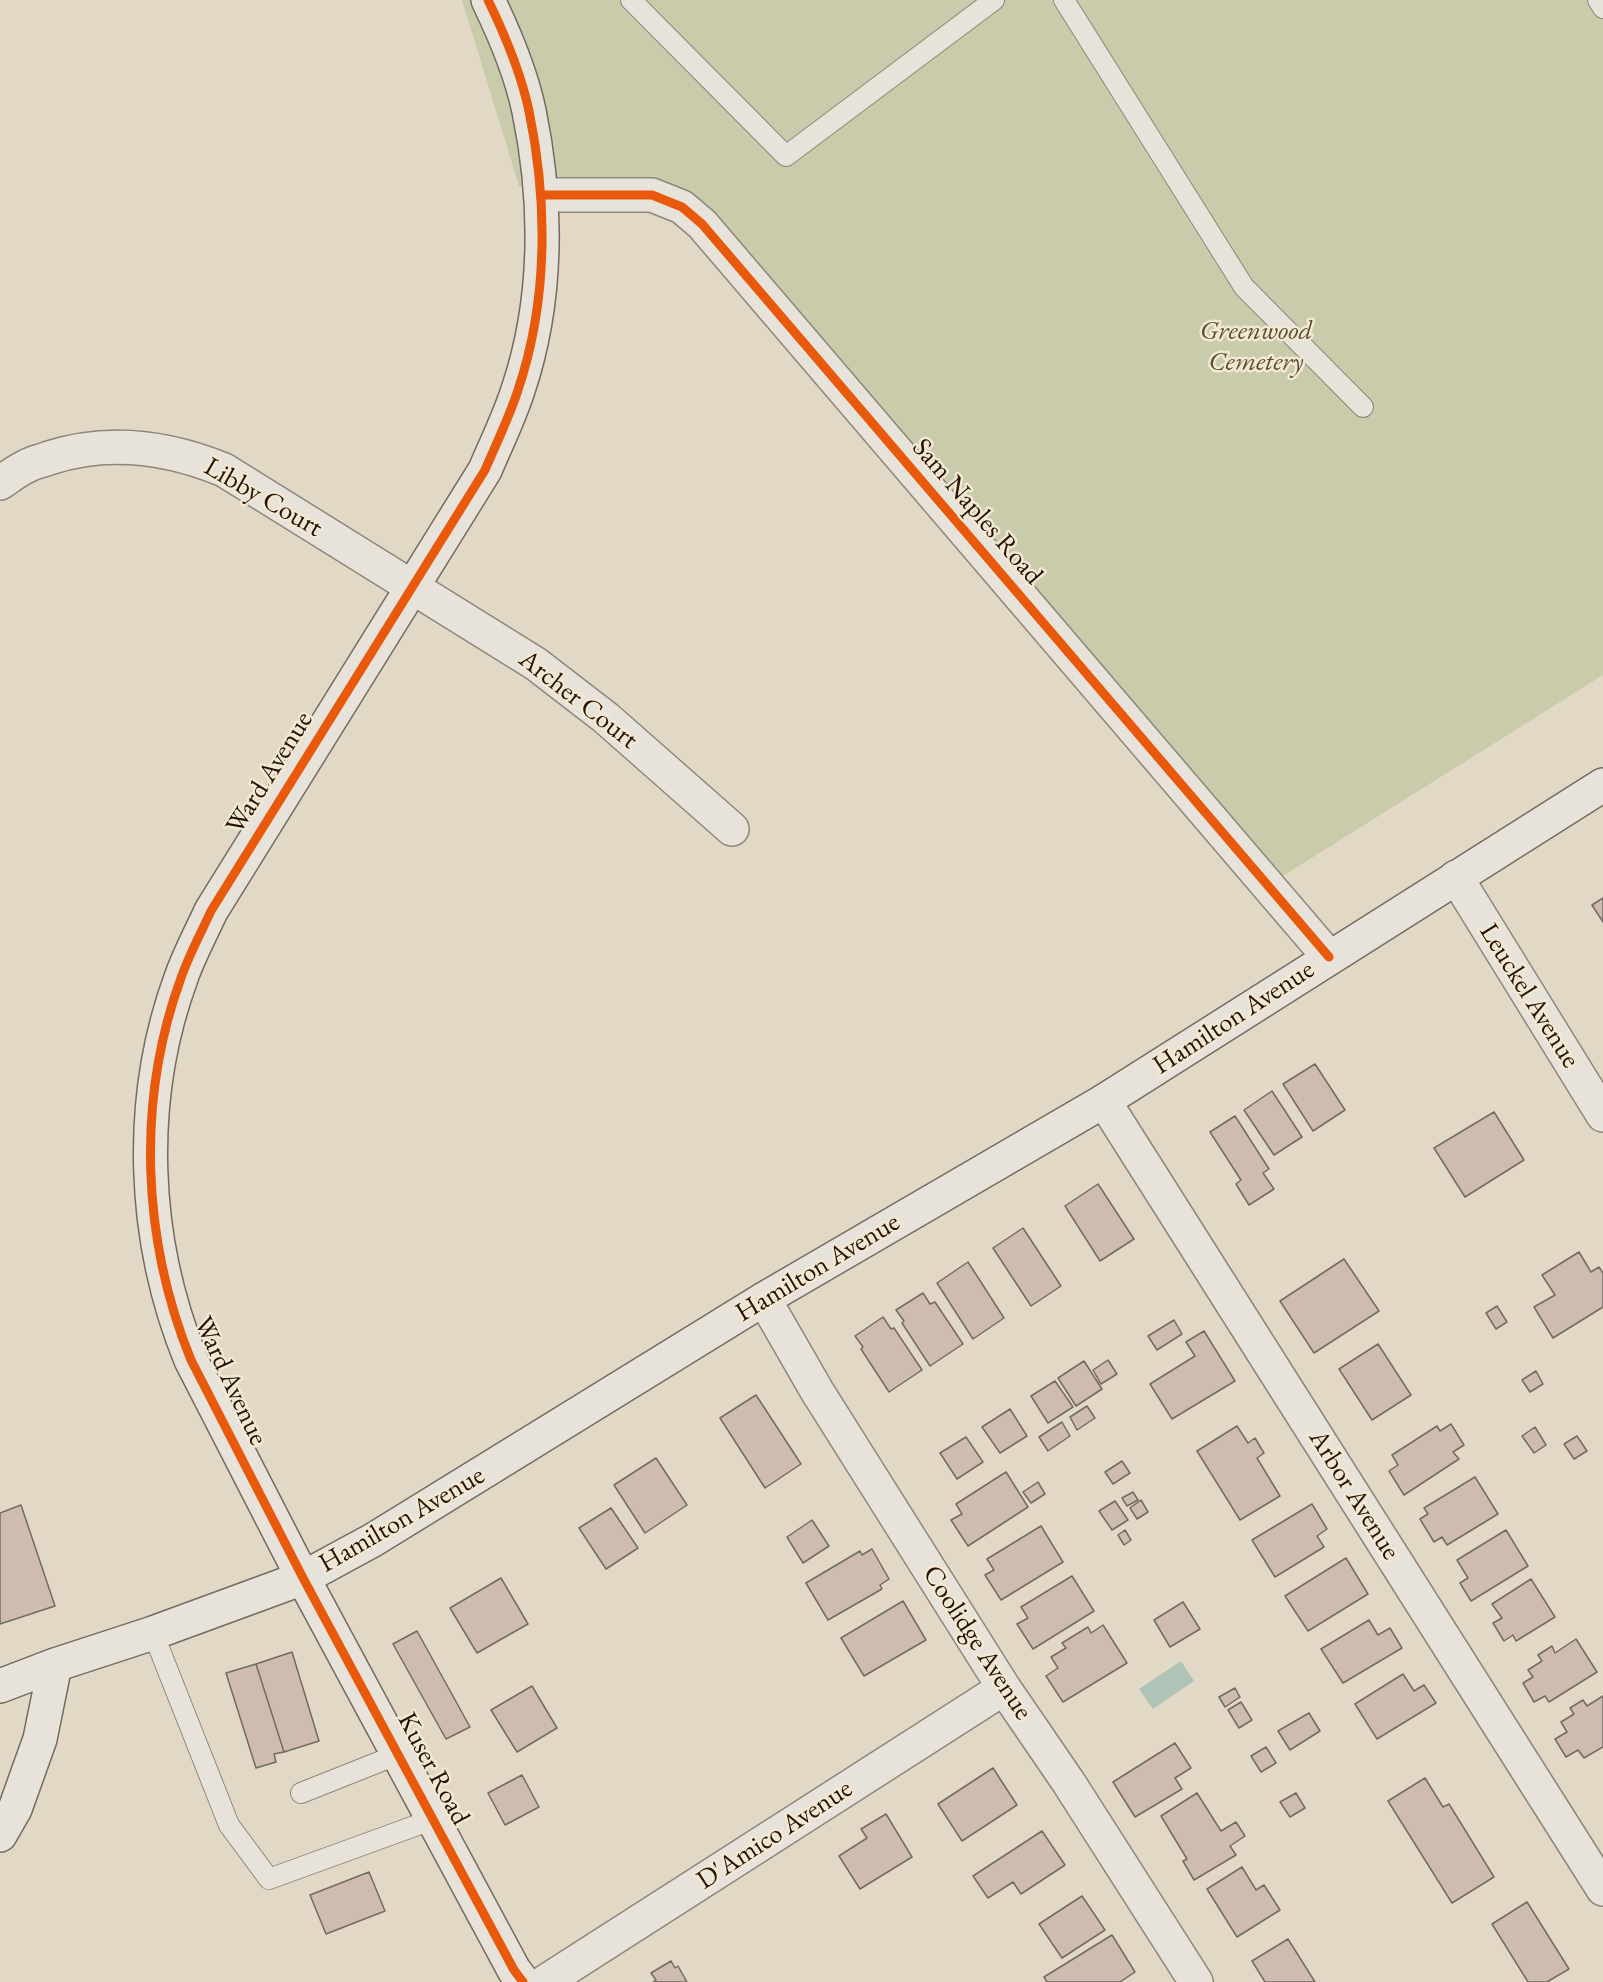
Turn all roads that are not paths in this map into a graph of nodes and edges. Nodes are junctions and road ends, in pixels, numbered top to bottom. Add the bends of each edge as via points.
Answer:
1 (488, 0) edge
2 (631, 0) edge
3 (994, 0) edge
4 (1064, 0) edge
5 (1598, 0) edge
6 (1603, 8) edge
7 (542, 195) junction
8 (1363, 407) dead end
9 (0, 483) edge
10 (412, 588) junction
11 (1603, 784) edge
12 (732, 829) dead end
13 (1456, 877) junction
14 (1329, 957) junction
15 (1104, 1101) junction
16 (1603, 1114) edge
17 (764, 1299) junction
18 (303, 1578) junction
19 (153, 1633) junction
20 (55, 1665) junction
21 (0, 1686) edge
22 (1004, 1688) junction
23 (399, 1754) junction
24 (301, 1792) dead end
25 (434, 1819) junction
26 (0, 1835) edge
27 (1603, 1889) edge
28 (523, 1982) edge
29 (545, 1982) edge
30 (1196, 1982) edge

1 - 7 street, Ward Avenue via 507,40 528,110
2 - 3 lane via 786,156
4 - 8 lane via 1244,287
5 - 6 lane
7 - 10 street, Ward Avenue via 534,328 518,391 485,470
7 - 14 street, Sam Naples Road via 652,195 682,207 702,224
9 - 10 street, Libby Court via 28,465 68,452 109,447 154,449 198,459 224,470
10 - 12 street, Archer Court via 536,664 606,718
10 - 18 street, Ward Avenue via 210,911 181,978 161,1048 151,1121 151,1194 160,1257 182,1337
11 - 13 street, Hamilton Avenue
13 - 14 street, Hamilton Avenue
13 - 16 street, Leuckel Avenue
14 - 15 street, Hamilton Avenue
15 - 17 street, Hamilton Avenue
15 - 27 street, Arbor Avenue
17 - 18 street, Hamilton Avenue via 374,1540
17 - 22 street, Coolidge Avenue via 817,1391
18 - 19 street, Hamilton Avenue
18 - 23 street, Kuser Road
19 - 20 street, Hamilton Avenue
19 - 25 lane via 229,1826 269,1879
20 - 21 street, Hamilton Avenue
20 - 26 street via 40,1739 15,1809
22 - 29 street, D'Amico Avenue
22 - 30 street, Coolidge Avenue
23 - 24 lane
23 - 25 street, Kuser Road
25 - 28 street, Kuser Road

